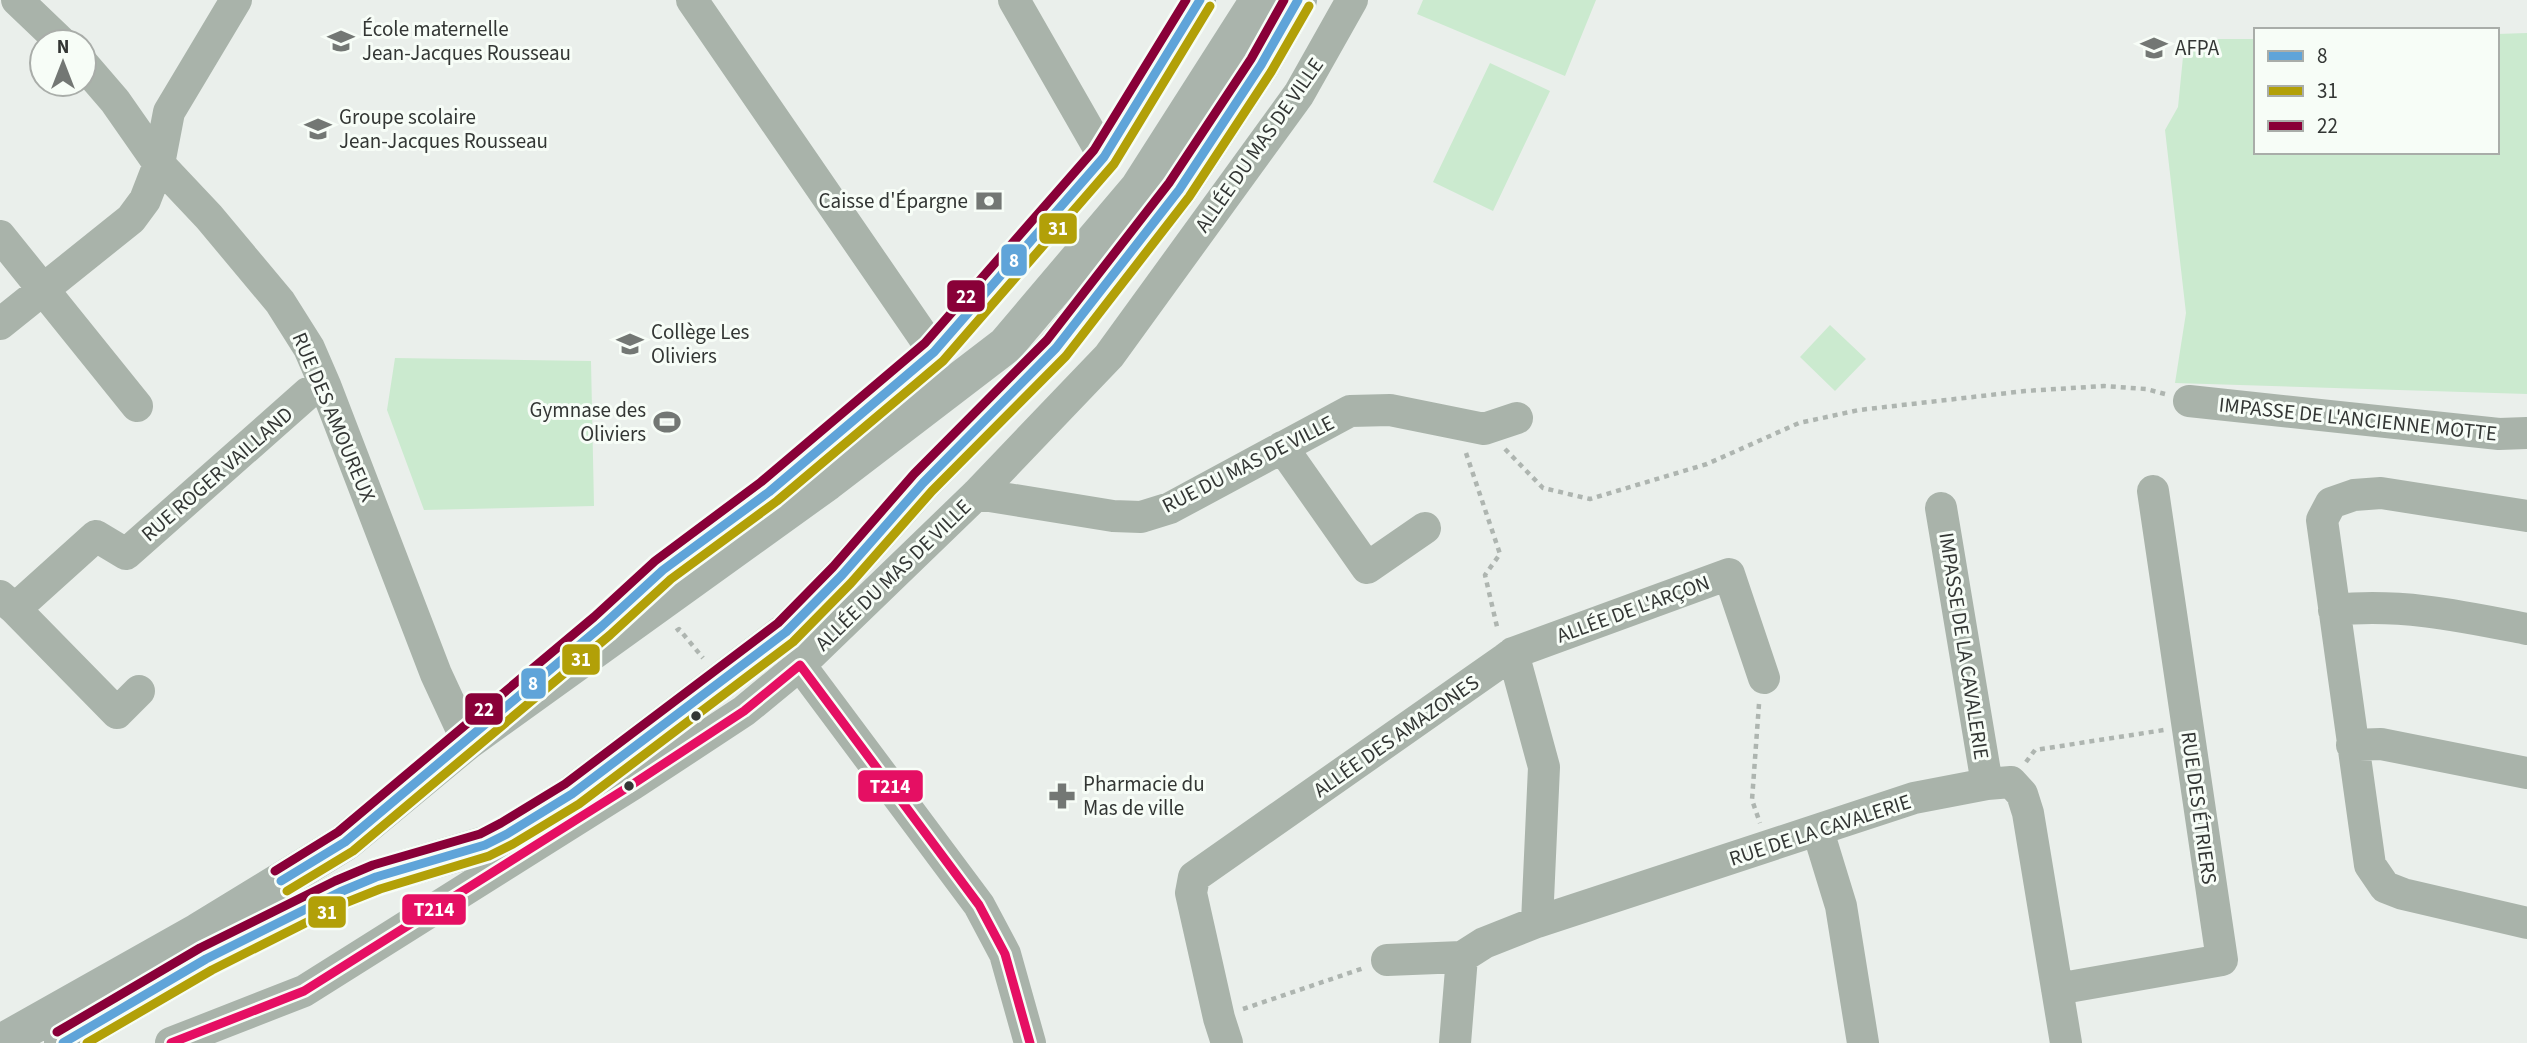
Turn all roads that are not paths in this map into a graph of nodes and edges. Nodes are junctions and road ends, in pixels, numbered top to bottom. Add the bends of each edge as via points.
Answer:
1 (17, 0) edge
2 (236, 0) edge
3 (692, 0) edge
4 (1014, 0) edge
5 (1200, 0) edge
6 (1258, 0) edge
7 (1298, 0) edge
8 (1352, 0) edge
9 (46, 28) edge
10 (98, 81) edge
11 (1104, 157) junction
12 (159, 164) junction
13 (0, 236) edge
14 (44, 290) junction
15 (0, 324) edge
16 (934, 352) junction
17 (325, 385) junction
18 (2189, 401) road end
19 (136, 406) dead end
20 (1517, 418) dead end
21 (2527, 433) edge
22 (1282, 447) junction
23 (2153, 491) dead end
24 (977, 494) junction
25 (1941, 508) dead end
26 (2527, 516) edge
27 (1425, 528) dead end
28 (7, 603) edge
29 (2334, 610) junction
30 (2527, 629) edge
31 (1509, 656) junction
32 (800, 665) junction
33 (1764, 678) road end
34 (139, 691) dead end
35 (467, 741) junction
36 (2352, 745) junction
37 (2527, 773) edge
38 (1999, 783) junction
39 (1818, 831) junction
40 (1537, 922) junction
41 (2527, 923) edge
42 (1462, 957) junction
43 (1387, 960) road end
44 (2057, 989) junction
45 (1223, 1030) edge
46 (1, 1043) edge
47 (63, 1043) edge
48 (172, 1043) edge
49 (1030, 1043) edge
50 (1455, 1043) edge
51 (1863, 1043) edge
52 (2066, 1043) edge

1 - 9 street
2 - 12 street via 169,112
3 - 16 street
4 - 11 street
5 - 11 street
6 - 35 main road via 1139,188 1006,345 827,482
7 - 47 main road via 1179,190 1056,348 931,474 786,632 572,794 507,834 340,892 206,960
8 - 24 street, ALLÉE DU MAS DE VILLE via 1299,94 1109,356
10 - 12 street, RUE DES AMOUREUX
11 - 16 street
12 - 14 street via 145,200 131,219
12 - 17 street, RUE DES AMOUREUX via 280,302 309,348
13 - 14 street
14 - 15 street
14 - 19 street
16 - 35 street via 769,492 663,570
17 - 28 street, RUE ROGER VAILLAND via 308,393 126,554 96,536
17 - 35 street, RUE DES AMOUREUX via 436,674
18 - 21 street, IMPASSE DE L'ANCIENNE MOTTE via 2499,434
20 - 22 street, RUE DU MAS DE VILLE via 1471,426 1390,410 1350,411
22 - 24 street, RUE DU MAS DE VILLE via 1170,508 1141,517
22 - 27 street via 1367,568
23 - 44 street, RUE DES ÉTRIERS via 2222,960
24 - 32 street, ALLÉE DU MAS DE VILLE
25 - 38 street, IMPASSE DE LA CAVALERIE
26 - 29 street via 2381,493 2331,503 2322,520
28 - 34 street, RUE ROGER VAILLAND via 117,713
29 - 30 street via 2370,606 2424,610
29 - 36 street
31 - 33 street, ALLÉE DE L'ARÇON via 1730,574
31 - 40 street via 1544,767
31 - 45 street, ALLÉE DES AMAZONES via 1194,877 1191,892
32 - 48 street, ALLÉE DU MAS DE VILLE via 744,711 644,777 304,990
32 - 49 street via 979,905 1004,954
35 - 46 main road via 345,842 198,932
36 - 37 street via 2381,744
36 - 41 street via 2370,865 2385,887
38 - 39 street, RUE DE LA CAVALERIE via 1914,798
38 - 44 street via 2022,794 2028,813
39 - 40 street, RUE DE LA CAVALERIE
39 - 51 street via 1842,906
40 - 42 street, RUE DE LA CAVALERIE via 1483,943
42 - 43 street
42 - 50 street
44 - 52 street

